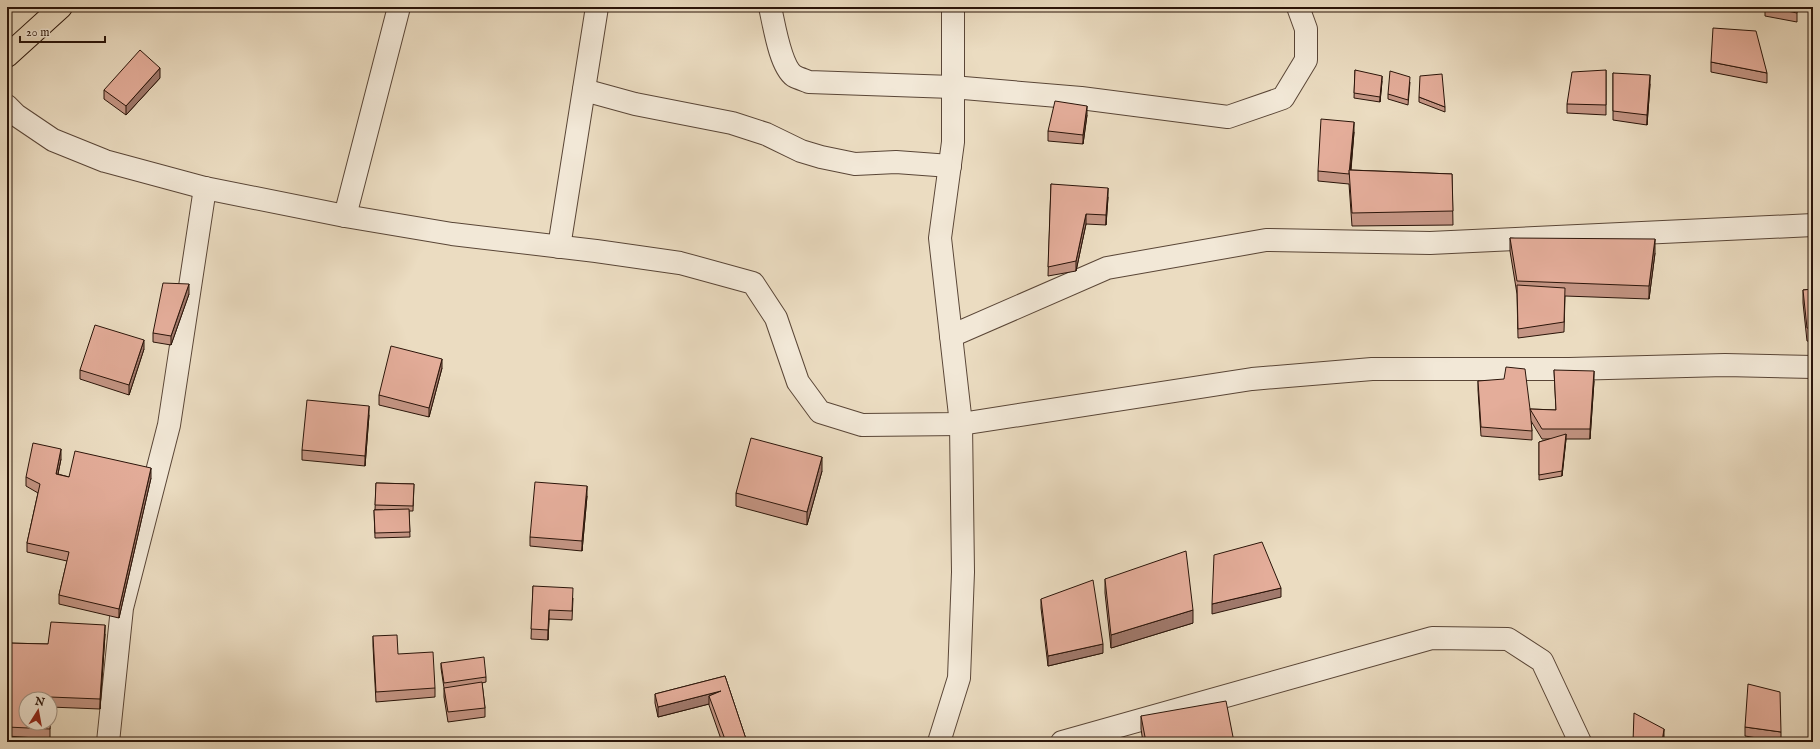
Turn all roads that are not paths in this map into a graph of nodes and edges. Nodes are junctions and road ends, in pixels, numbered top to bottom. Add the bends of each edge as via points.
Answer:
1 (61, 7) edge
2 (399, 7) edge
3 (597, 7) edge
4 (770, 7) edge
5 (953, 7) edge
6 (1298, 7) edge
7 (7, 56) edge
8 (952, 87) junction
9 (584, 90) junction
10 (7, 106) edge
11 (950, 166) junction
12 (205, 188) junction
13 (345, 216) junction
14 (1813, 225) edge
15 (559, 247) junction
16 (951, 336) junction
17 (1813, 367) edge
18 (961, 424) junction
19 (108, 742) edge
20 (938, 742) edge
21 (1062, 742) edge
22 (1580, 742) edge

1 - 7 main road
2 - 13 street
3 - 9 street
4 - 8 street via 779,48 793,75 809,82
5 - 8 street
6 - 8 street via 1306,30 1306,60 1283,98 1228,117 1081,98
8 - 11 street via 953,142
9 - 11 street via 635,104 732,123 766,134 801,151 854,164 896,162
9 - 15 street
10 - 12 street via 53,140 105,161
11 - 16 street via 940,238
12 - 13 street
12 - 19 street via 169,425 122,608
13 - 15 street via 452,234
14 - 16 street via 1430,244 1266,240 1107,268
15 - 18 street via 680,263 753,283 776,318 798,382 820,412 862,425
16 - 18 street
17 - 18 street via 1725,365 1365,370 1252,379
18 - 20 street via 963,572 959,678
21 - 22 street via 1432,638 1508,639 1542,661

